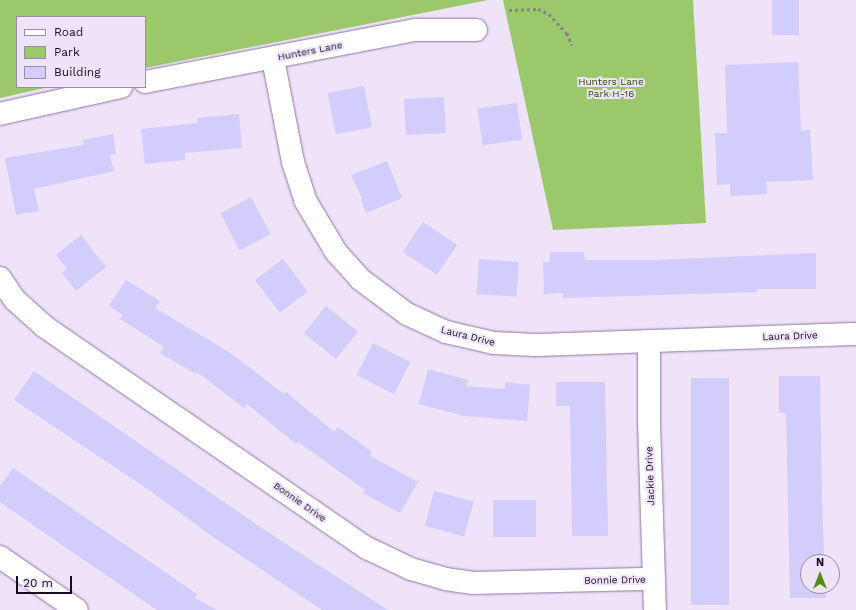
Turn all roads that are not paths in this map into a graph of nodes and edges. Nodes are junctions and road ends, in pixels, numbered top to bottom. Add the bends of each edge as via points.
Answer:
1 (476, 30) dead end
2 (273, 59) junction
3 (146, 82) edge
4 (117, 88) edge
5 (0, 114) edge
6 (0, 278) edge
7 (856, 334) edge
8 (649, 341) junction
9 (0, 557) edge
10 (654, 579) junction
11 (78, 610) edge
12 (655, 610) edge

1 - 2 street, Hunters Lane via 416,30
2 - 3 street, Hunters Lane
2 - 8 street, Laura Drive via 293,162 305,200 336,252 360,279 385,300 406,314 446,332 494,344
4 - 5 street
6 - 10 street, Bonnie Drive via 15,300 45,327 367,548 411,569 445,579 472,582
7 - 8 street, Laura Drive
8 - 10 street, Jackie Drive via 648,422
9 - 11 street
10 - 12 street, Jackie Drive

